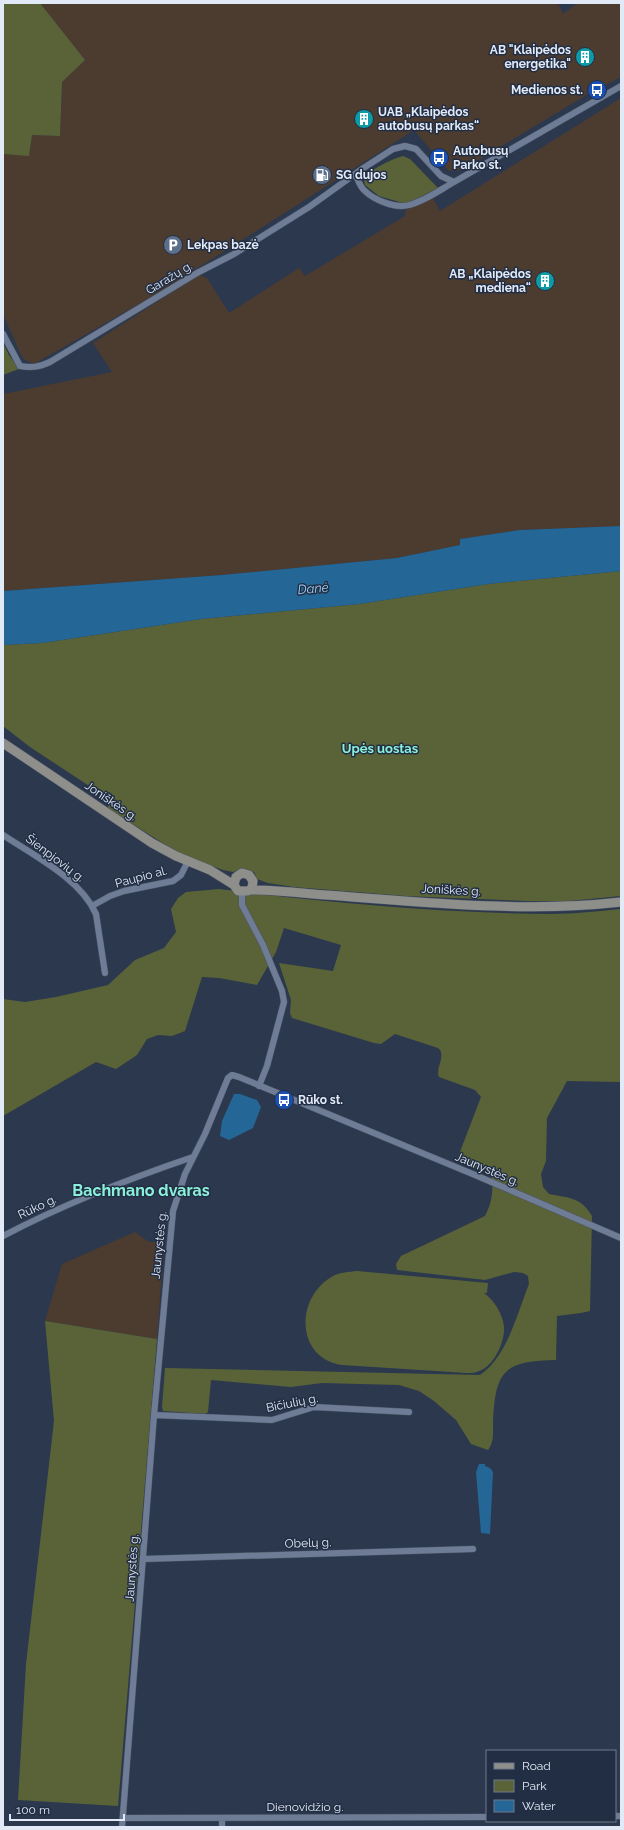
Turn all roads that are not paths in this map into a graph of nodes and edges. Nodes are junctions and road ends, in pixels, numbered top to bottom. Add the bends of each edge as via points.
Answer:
1 (621, 86) edge
2 (356, 175) junction
3 (454, 182) junction
4 (3, 334) edge
5 (3, 743) edge
6 (3, 835) edge
7 (188, 861) junction
8 (210, 870) junction
9 (238, 874) junction
10 (234, 885) junction
11 (248, 888) junction
12 (621, 902) edge
13 (92, 906) junction
14 (105, 973) dead end
15 (259, 1086) junction
16 (193, 1157) junction
17 (3, 1236) edge
18 (621, 1238) edge
19 (409, 1412) dead end
20 (154, 1415) junction
21 (473, 1549) dead end
22 (144, 1559) junction
23 (486, 1817) edge
24 (124, 1818) junction
25 (222, 1818) junction
26 (122, 1827) edge
27 (222, 1827) edge

1 - 3 street
2 - 3 street via 366,192 385,202 403,206 421,200
2 - 3 street, Garažų g. via 393,149 405,146 416,149 441,176
2 - 4 street, Garažų g. via 234,254 197,273 50,362 31,368 20,366
5 - 7 main road, Joniškės g. via 152,843
6 - 13 street, Šienpjovių g. via 69,880
7 - 8 main road, Joniškės g.
7 - 13 street, Paupio al. via 181,875 173,881 124,891
8 - 9 main road, Joniškės g.
8 - 10 main road, Joniškės g.
9 - 10 main road
9 - 11 main road via 249,875
10 - 11 main road via 238,891
11 - 12 main road, Joniškės g. via 420,901 534,906
11 - 15 street via 242,905 263,945 284,1002
13 - 14 street, Šienpjovių g. via 96,914
15 - 16 street, Jaunystės g. via 232,1075 228,1078
15 - 18 street, Jaunystės g.
16 - 17 street, Rūko g. via 46,1214
16 - 20 street, Jaunystės g. via 173,1211
19 - 20 street, Bičiulių g. via 314,1407 272,1420
20 - 22 street, Jaunystės g.
21 - 22 street, Obelų g.
22 - 24 street, Jaunystės g.
23 - 25 street, Dienovidžio g.
24 - 25 street, Dienovidžio g.
24 - 26 street, Jaunystės g.
25 - 27 street

